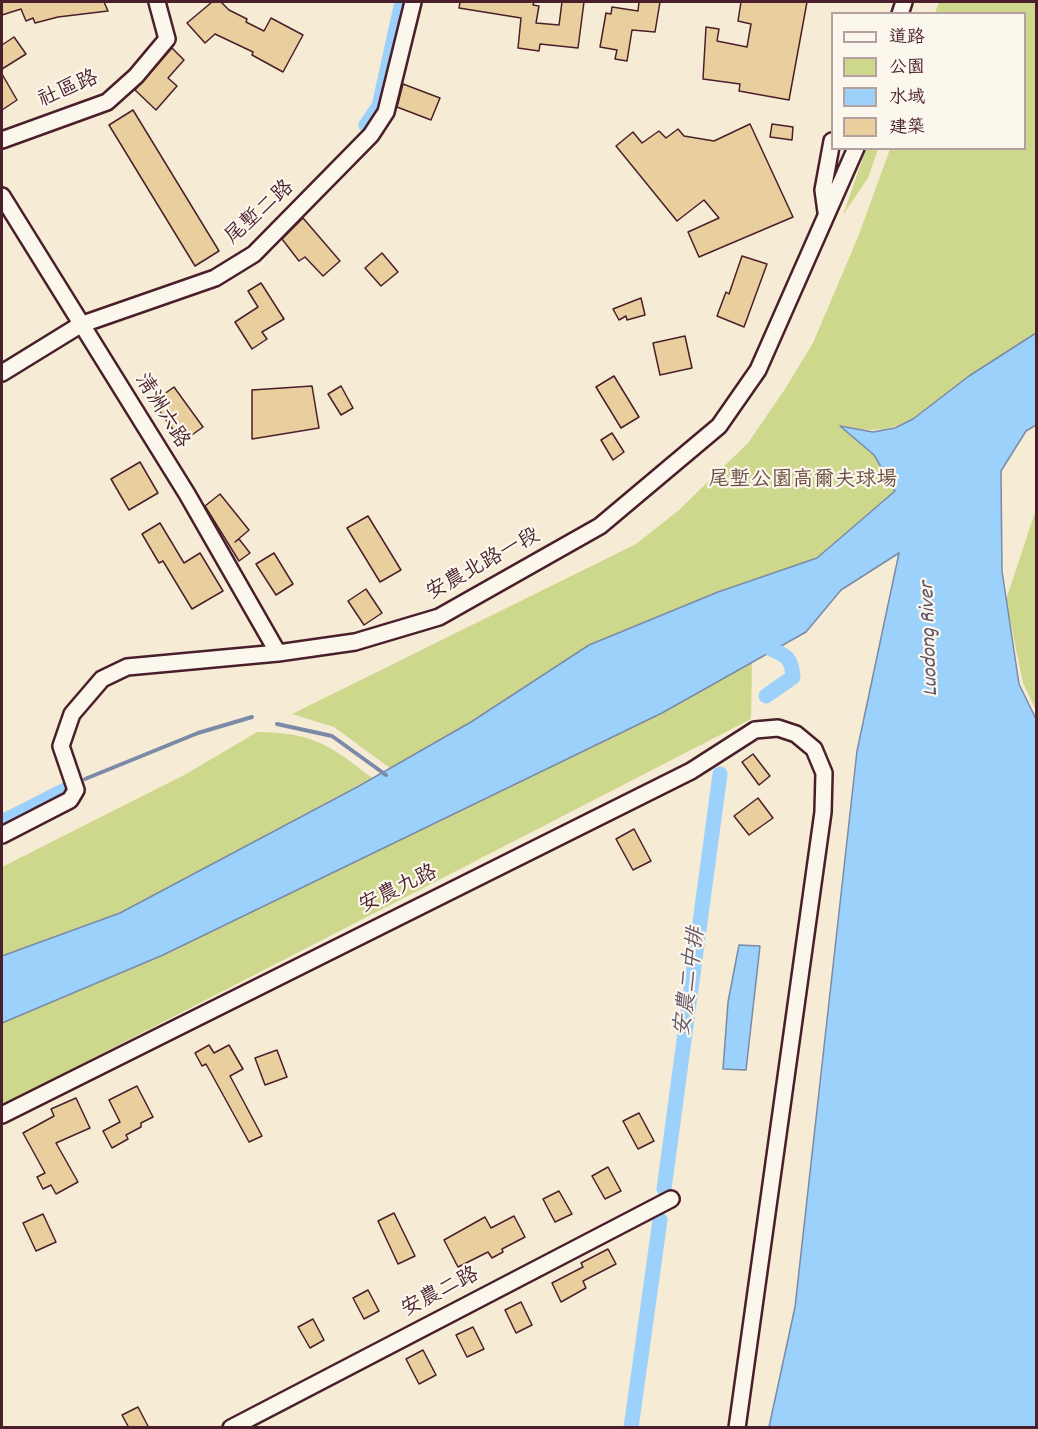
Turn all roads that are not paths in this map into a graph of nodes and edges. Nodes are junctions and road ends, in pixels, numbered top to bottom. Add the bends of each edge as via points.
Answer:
1 (157, 2) edge
2 (413, 2) edge
3 (2, 140) edge
4 (831, 147) edge
5 (855, 150) edge
6 (2, 196) edge
7 (826, 213) junction
8 (80, 325) junction
9 (2, 373) edge
10 (279, 653) junction
11 (2, 835) edge
12 (2, 1115) edge
13 (671, 1199) dead end
14 (231, 1428) edge
15 (737, 1428) edge

1 - 3 street, 社區路 via 166,39 136,76 107,102
2 - 8 street, 尾塹二路 via 386,111 371,135 254,254 215,278
4 - 7 street via 824,190
5 - 7 street, 安農北路一段
6 - 8 street, 清洲六路
7 - 10 street, 安農北路一段 via 758,370 719,426 600,526 439,617 355,642
8 - 9 street, 尾塹二路
8 - 10 street, 清洲六路 via 187,494
10 - 11 street, 安農北路一段 via 127,667 102,679 72,714 61,746 76,790 70,800
12 - 15 street, 安農九路 via 691,771 755,730 778,728 796,734 814,749 824,773 823,812
13 - 14 street, 安農二路

